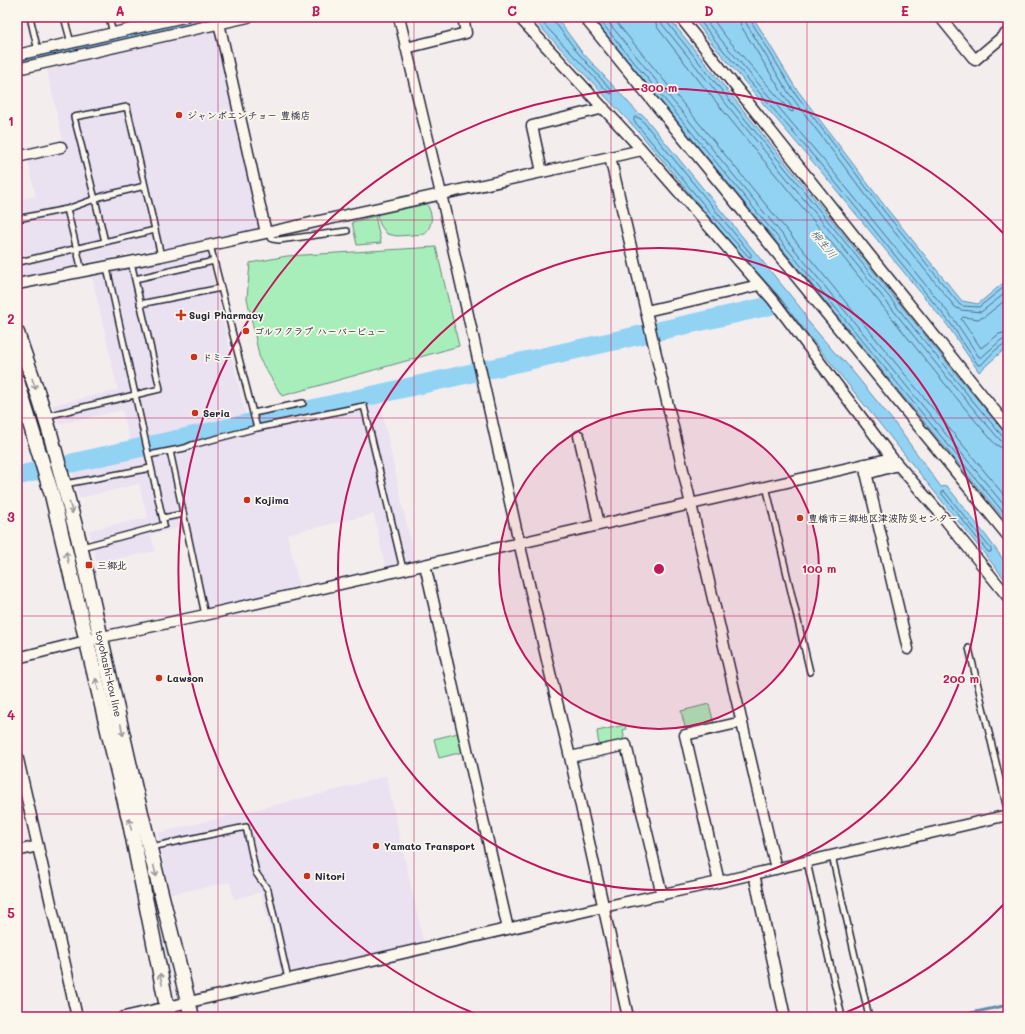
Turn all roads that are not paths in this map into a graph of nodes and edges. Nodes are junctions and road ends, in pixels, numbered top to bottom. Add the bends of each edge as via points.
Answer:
1 (30, 17) edge
2 (64, 17) edge
3 (109, 17) edge
4 (184, 17) edge
5 (248, 17) edge
6 (399, 17) edge
7 (463, 17) edge
8 (519, 17) edge
9 (584, 17) edge
10 (680, 17) edge
11 (940, 17) edge
12 (148, 21) edge
13 (219, 23) junction
14 (1008, 32) edge
15 (113, 34) junction
16 (71, 43) junction
17 (406, 48) junction
18 (38, 51) junction
19 (17, 55) edge
20 (17, 69) edge
21 (604, 108) junction
22 (61, 147) dead end
23 (642, 150) junction
24 (17, 157) edge
25 (610, 157) junction
26 (542, 172) junction
27 (145, 186) junction
28 (441, 194) junction
29 (95, 199) junction
30 (67, 208) junction
31 (17, 219) edge
32 (155, 230) junction
33 (347, 231) dead end
34 (267, 232) junction
35 (105, 242) junction
36 (210, 245) junction
37 (77, 248) junction
38 (17, 254) edge
39 (161, 256) junction
40 (131, 262) junction
41 (214, 262) junction
42 (107, 268) junction
43 (83, 272) junction
44 (135, 279) junction
45 (17, 284) edge
46 (760, 285) junction
47 (221, 288) junction
48 (140, 304) junction
49 (646, 311) junction
50 (17, 334) edge
51 (17, 381) edge
52 (135, 395) junction
53 (303, 403) dead end
54 (253, 413) junction
55 (45, 416) junction
56 (1008, 426) edge
57 (256, 427) junction
58 (579, 436) dead end
59 (170, 451) junction
60 (148, 453) junction
61 (895, 462) junction
62 (152, 468) junction
63 (865, 469) junction
64 (64, 484) junction
65 (766, 486) junction
66 (691, 503) junction
67 (183, 514) junction
68 (163, 518) junction
69 (599, 524) junction
70 (1008, 536) edge
71 (519, 542) junction
72 (81, 547) junction
73 (425, 564) junction
74 (403, 570) junction
75 (1008, 597) edge
76 (205, 615) junction
77 (102, 637) junction
78 (87, 641) junction
79 (970, 648) dead end
80 (908, 649) dead end
81 (17, 658) edge
82 (810, 672) dead end
83 (742, 722) junction
84 (17, 755) edge
85 (570, 757) junction
86 (1006, 795) edge
87 (1008, 814) edge
88 (38, 846) junction
89 (150, 848) junction
90 (17, 851) edge
91 (832, 856) junction
92 (807, 862) junction
93 (776, 869) junction
94 (754, 874) junction
95 (719, 882) junction
96 (662, 895) junction
97 (603, 907) junction
98 (508, 929) junction
99 (288, 979) junction
100 (189, 1002) junction
101 (168, 1012) edge
102 (77, 1017) edge
103 (124, 1017) edge
104 (192, 1017) edge
105 (628, 1017) edge
106 (785, 1017) edge
107 (842, 1017) edge
108 (869, 1017) edge

1 - 18 lane
2 - 16 lane
3 - 15 lane
4 - 12 street
5 - 13 street
6 - 17 street
7 - 17 street via 466,33
8 - 21 street
9 - 70 street
10 - 56 street
11 - 14 street via 975,60
12 - 15 street
13 - 20 street
13 - 34 street
15 - 16 street
16 - 18 street
17 - 28 street
18 - 19 street
21 - 23 street
21 - 26 street via 532,126
22 - 24 street
23 - 25 street
23 - 46 street
25 - 26 street
25 - 49 street
26 - 28 street
27 - 29 lane
27 - 29 lane via 128,107 74,117
27 - 32 lane
28 - 34 street
28 - 71 street
29 - 30 lane
29 - 35 lane
30 - 31 lane
30 - 37 lane
32 - 35 lane
32 - 39 lane
33 - 34 lane via 279,240 272,239
34 - 36 street
35 - 37 lane
36 - 39 street
36 - 41 lane
37 - 38 lane via 19,262
37 - 43 lane
39 - 40 street
40 - 42 street
40 - 44 lane
41 - 44 lane
41 - 47 lane
42 - 43 street
42 - 52 lane
43 - 45 street
44 - 48 lane
46 - 49 street
46 - 61 street
47 - 48 lane
47 - 54 lane
48 - 52 lane via 160,389
49 - 66 street
50 -> 55 main road, toyohashi-kou line
78 -> 51 main road, toyohashi-kou line via 52,495
52 - 55 lane
52 - 60 lane
53 - 54 lane
54 - 57 lane
55 - 64 main road, toyohashi-kou line
57 - 59 lane
57 - 74 lane via 364,406
58 - 69 street
59 - 60 lane
59 - 67 lane
60 - 62 lane
61 - 63 street
61 - 75 street
62 - 64 lane
62 - 68 lane
63 - 65 street
63 - 80 street
64 -> 72 main road, toyohashi-kou line
65 - 66 street
65 - 82 lane
66 - 69 street
66 - 83 street
67 - 68 lane
67 - 76 lane
68 - 72 lane via 164,525
69 - 71 street
71 - 73 street
71 - 85 street
72 - 77 main road, toyohashi-kou line
73 - 74 street
73 - 98 street
74 - 76 street
76 - 77 street
77 - 78 street
77 -> 89 main road, toyohashi-kou line
78 - 81 street
101 -> 78 main road, toyohashi-kou line via 130,823
79 - 86 lane
83 - 93 street
83 - 95 street via 685,735
84 - 88 street
85 - 96 street via 626,745
85 - 97 street
86 - 87 lane
87 - 91 street
88 - 90 street
88 - 102 street
89 - 99 lane via 246,827 256,873 268,890
89 -> 100 main road, toyohashi-kou line
91 - 92 street
91 - 108 lane
92 - 93 street
92 - 107 lane
93 - 94 street
94 - 95 street
94 - 106 street
95 - 96 street
96 - 97 street
97 - 98 street
97 - 105 street
98 - 99 street
99 - 100 street
100 - 101 street
100 - 104 main road, toyohashi-kou line
101 - 103 street

